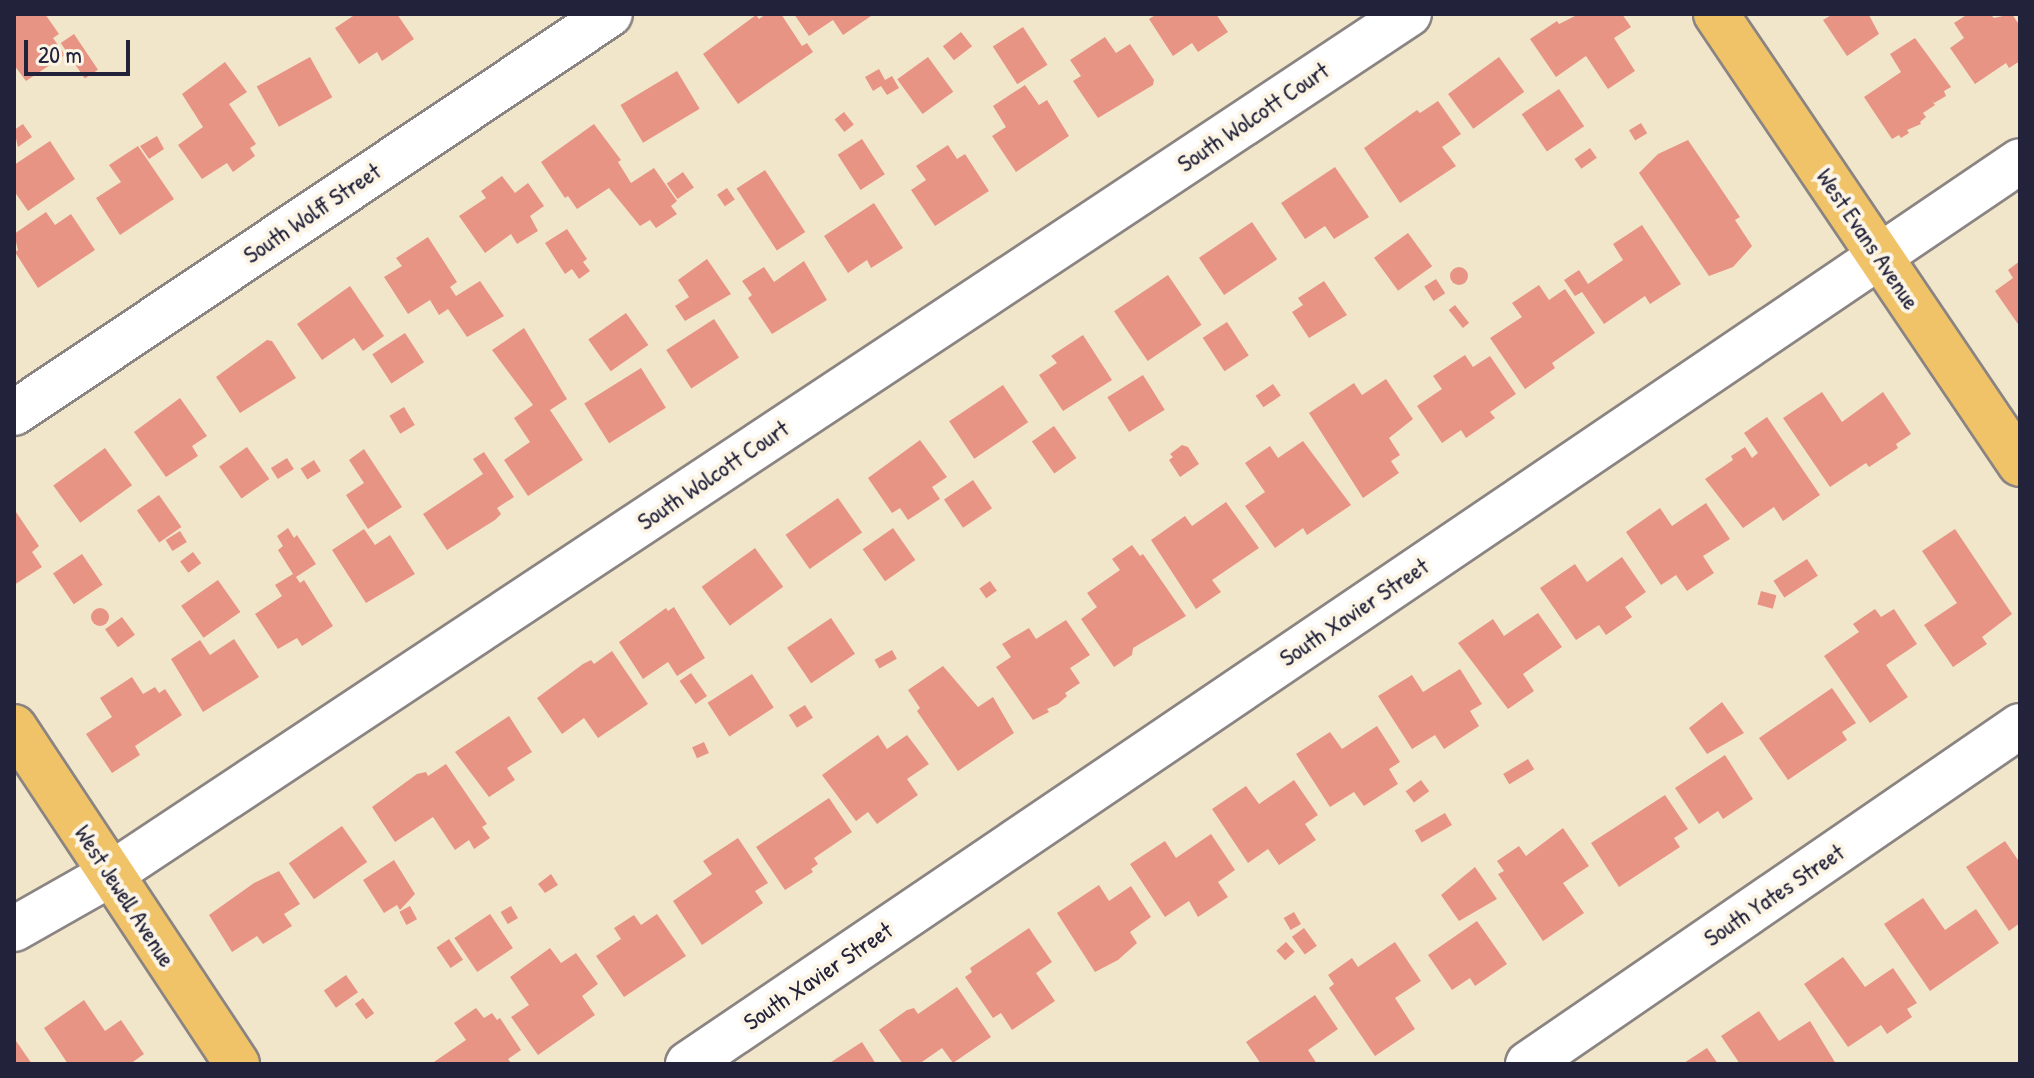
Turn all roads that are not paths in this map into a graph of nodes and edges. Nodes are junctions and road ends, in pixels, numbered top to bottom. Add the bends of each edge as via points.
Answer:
1 (610, 14) edge
2 (1409, 14) edge
3 (1716, 14) edge
4 (2020, 161) edge
5 (1880, 256) junction
6 (14, 413) edge
7 (2020, 464) edge
8 (2020, 726) edge
9 (14, 727) edge
10 (111, 874) junction
11 (14, 929) edge
12 (237, 1064) edge
13 (688, 1064) edge
14 (1528, 1064) edge

1 - 6 street, South Wolff Street
2 - 10 street, South Wolcott Court
3 - 5 main road, West Evans Avenue
4 - 5 street, South Xavier Street
5 - 7 main road, West Evans Avenue
5 - 13 street, South Xavier Street
8 - 14 street, South Yates Street
9 - 10 main road, West Jewell Avenue
10 - 11 street, South Wolcott Court
10 - 12 main road, West Jewell Avenue

